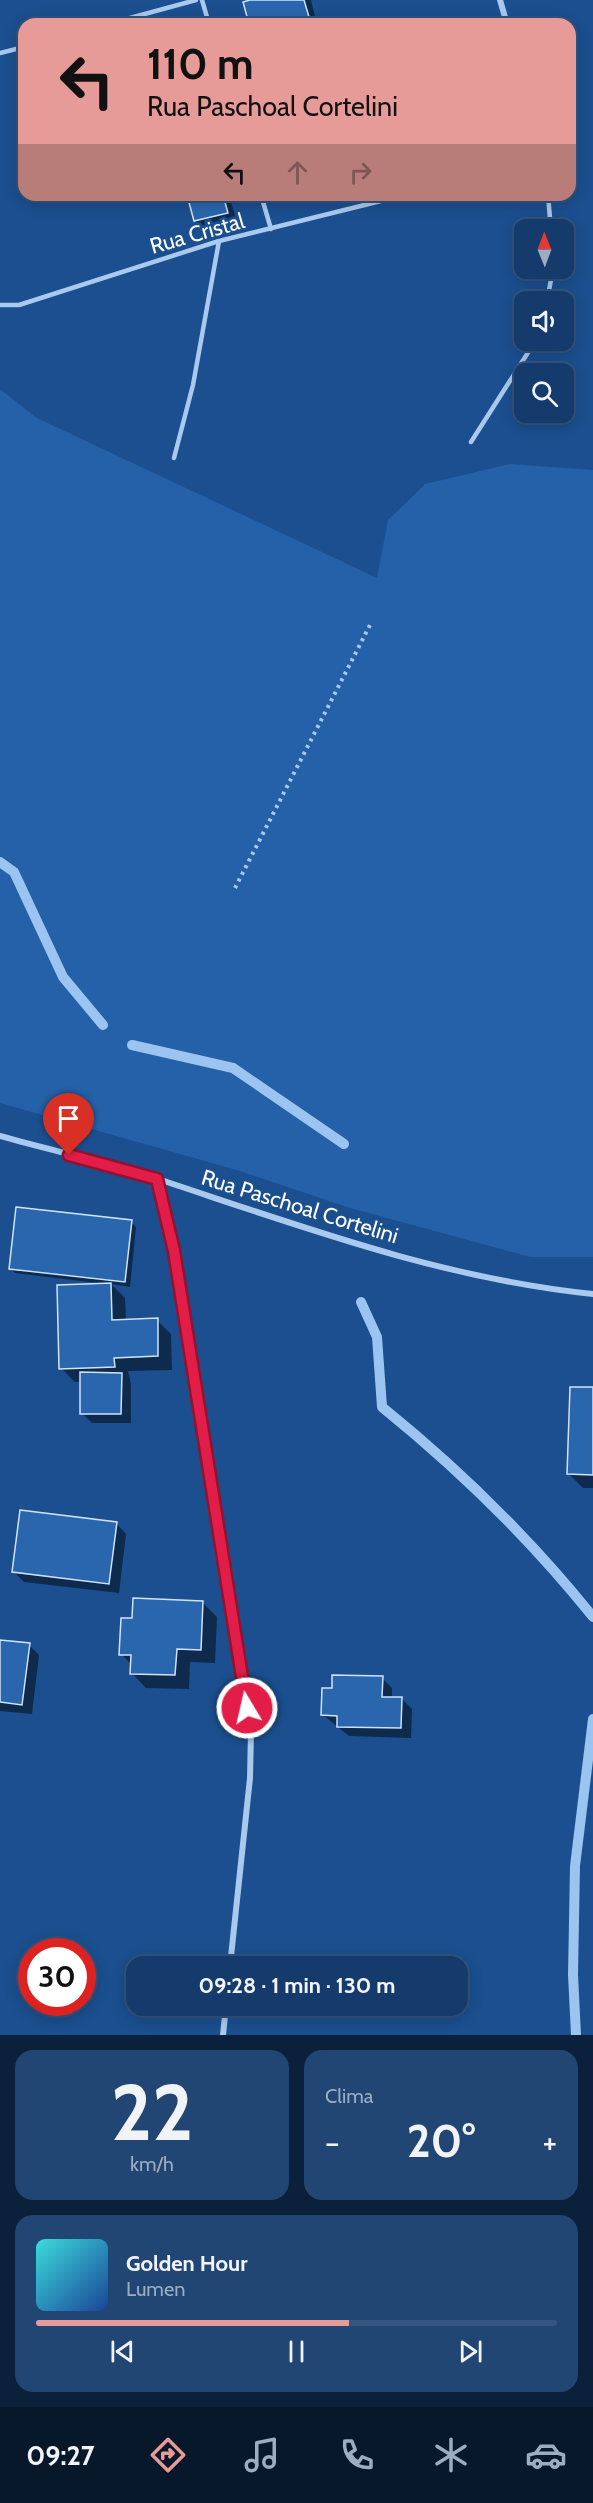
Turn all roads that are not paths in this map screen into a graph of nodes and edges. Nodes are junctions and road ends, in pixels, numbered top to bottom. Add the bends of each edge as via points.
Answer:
1 (196, 0) edge
2 (202, 0) edge
3 (500, 0) edge
4 (130, 18) edge
5 (207, 18) edge
6 (505, 18) edge
7 (18, 48) edge
8 (0, 53) edge
9 (263, 201) edge
10 (381, 201) edge
11 (549, 201) edge
12 (550, 219) edge
13 (271, 229) junction
14 (219, 241) junction
15 (0, 305) edge
16 (529, 351) edge
17 (471, 442) dead end
18 (174, 458) dead end
19 (0, 1136) edge
20 (157, 1179) junction
21 (593, 1294) edge
22 (231, 1956) edge
23 (225, 2016) edge
24 (223, 2035) edge

1 - 4 lane
2 - 5 lane
3 - 6 street
7 - 8 lane
9 - 13 lane
10 - 13 lane, Rua Cristal
11 - 12 lane
13 - 14 lane, Rua Cristal
14 - 15 lane, Rua Cristal via 19,305
14 - 18 lane via 193,385
16 - 17 lane
19 - 20 street, Rua Paschoal Cortelini
20 - 21 street, Rua Paschoal Cortelini via 350,1244 537,1288
20 - 22 street via 174,1251 251,1731 250,1778
23 - 24 street

